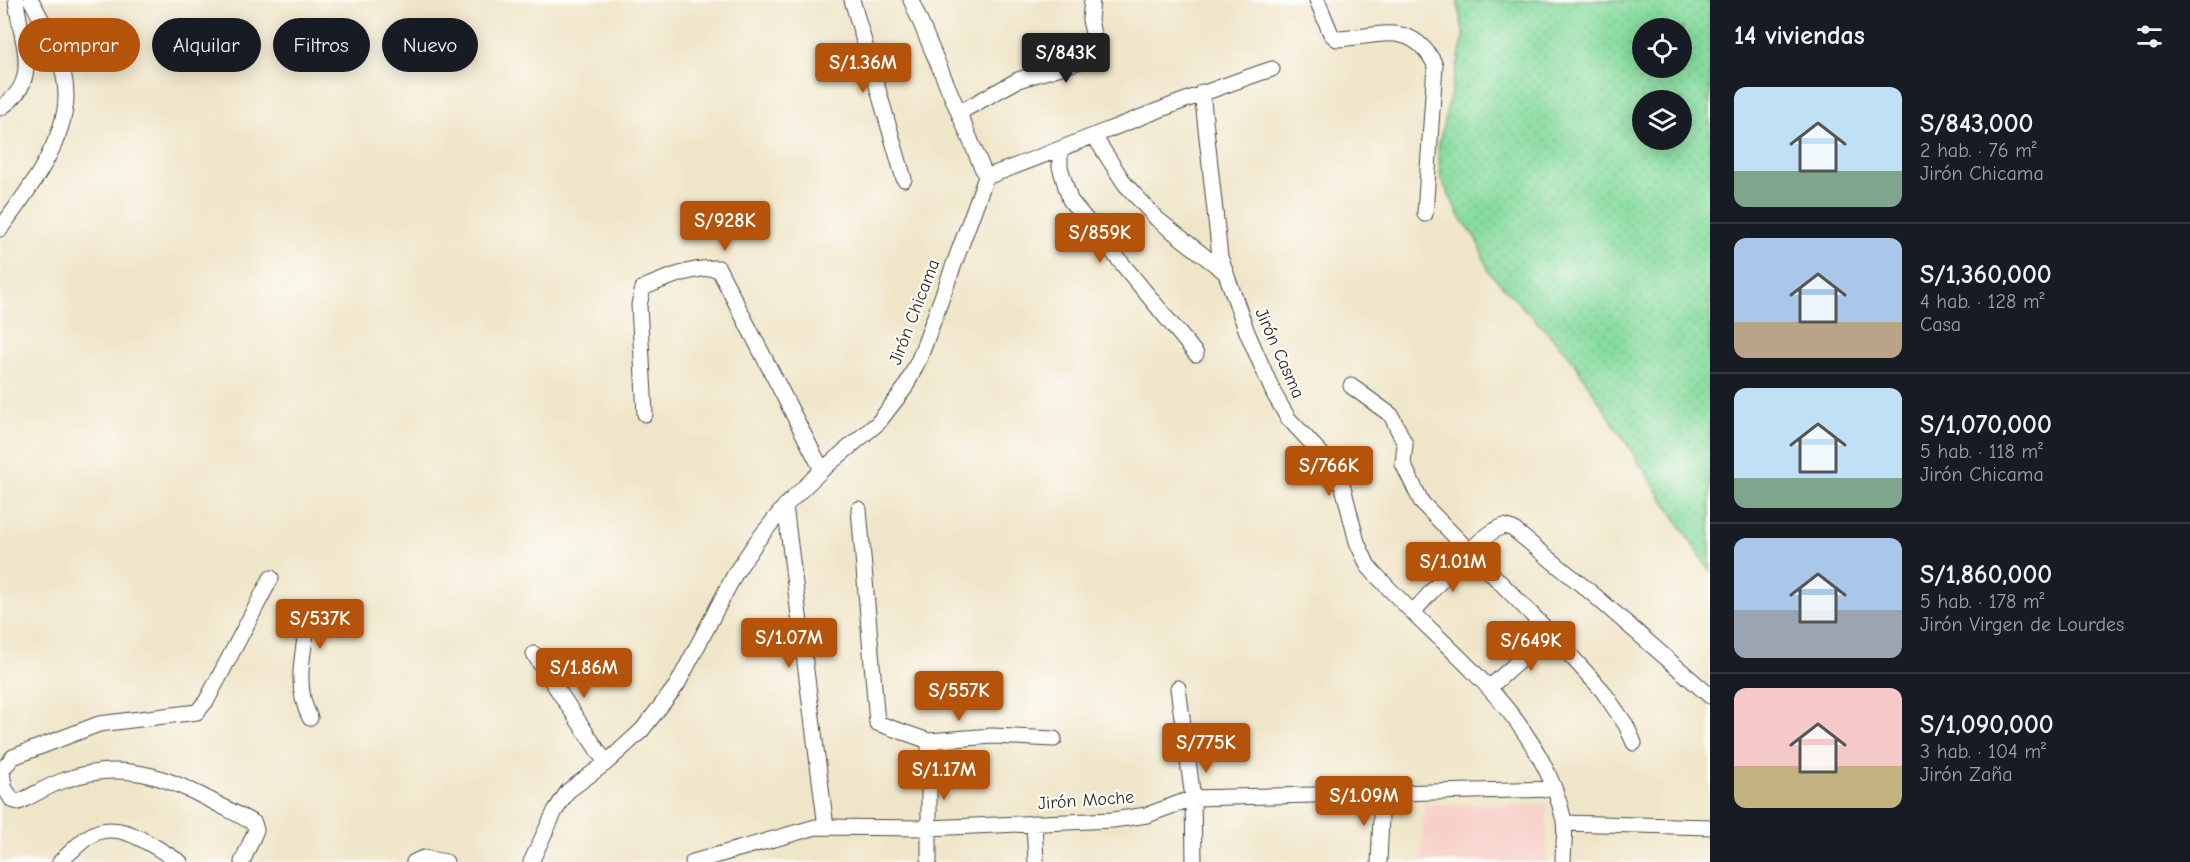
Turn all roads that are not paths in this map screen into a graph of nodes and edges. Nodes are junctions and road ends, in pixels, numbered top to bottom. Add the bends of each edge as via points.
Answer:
1 (16, 0) edge
2 (31, 0) edge
3 (852, 0) edge
4 (911, 0) edge
5 (1092, 0) edge
6 (1317, 0) edge
7 (1272, 69) dead end
8 (1202, 92) junction
9 (0, 108) edge
10 (960, 112) junction
11 (1094, 136) junction
12 (1060, 150) junction
13 (986, 177) junction
14 (904, 179) dead end
15 (1425, 214) dead end
16 (0, 230) edge
17 (1226, 273) junction
18 (1196, 354) dead end
19 (1351, 386) dead end
20 (645, 414) dead end
21 (822, 470) junction
22 (786, 506) junction
23 (859, 509) dead end
24 (1470, 551) junction
25 (271, 578) dead end
26 (1413, 612) junction
27 (286, 616) dead end
28 (1550, 633) junction
29 (534, 654) dead end
30 (1490, 687) junction
31 (1178, 688) dead end
32 (1710, 696) edge
33 (310, 718) dead end
34 (1054, 739) dead end
35 (929, 741) junction
36 (1634, 743) dead end
37 (606, 763) junction
38 (1554, 789) junction
39 (1382, 794) junction
40 (1193, 798) junction
41 (1034, 823) junction
42 (1564, 823) junction
43 (826, 827) junction
44 (1710, 827) edge
45 (928, 828) junction
46 (60, 862) edge
47 (180, 862) edge
48 (242, 862) edge
49 (414, 862) edge
50 (446, 862) edge
51 (531, 862) edge
52 (693, 862) edge
53 (929, 862) edge
54 (1036, 862) edge
55 (1194, 862) edge
56 (1379, 862) edge
57 (1563, 862) edge

1 - 9 street via 28,65 23,86
2 - 16 street via 49,33 64,78 64,119 43,164
3 - 14 street
4 - 10 street
5 - 10 street via 1090,20 1095,43 1087,59 1018,80
6 - 15 street via 1331,34 1337,39 1394,33 1412,37 1427,49 1434,65
7 - 8 street
8 - 11 street
8 - 17 street, Jirón Casma
10 - 13 street
11 - 12 street
11 - 17 street via 1125,184 1157,219
12 - 13 street
12 - 18 street via 1060,167 1070,200
13 - 21 street, Jirón Chicama via 905,388 878,423
17 - 26 street, Jirón Casma via 1274,394 1288,418 1330,463 1339,479 1368,566
19 - 24 street via 1391,416 1405,444 1403,464 1422,502
20 - 21 street via 639,305 643,288 707,267 718,268
21 - 22 street, Jirón Chicama
22 - 37 street, Jirón Chicama via 736,572 677,685 642,730
22 - 43 street
23 - 35 street via 877,723
24 - 26 street
24 - 28 street
24 - 32 street via 1496,528 1504,525 1513,530
25 - 48 street via 197,712 99,724 13,757 2,770 4,787 12,800 19,802 64,780 104,770 144,772 176,783 254,823 256,830
26 - 30 street, Jirón Casma
27 - 33 street via 303,626 306,633 302,702
28 - 30 street
28 - 36 street via 1602,690
29 - 37 street
30 - 38 street, Jirón Casma via 1539,758
31 - 40 street
34 - 35 street via 992,736
35 - 45 street
37 - 51 street, Jirón Chicama via 568,791
38 - 39 street, Jirón Moche
38 - 42 street, Jirón Casma
39 - 40 street, Jirón Moche
39 - 56 street
40 - 41 street, Jirón Moche via 1147,815
40 - 55 street
41 - 45 street, Jirón Moche
41 - 54 street
42 - 44 street
42 - 57 street, Jirón Casma
43 - 45 street, Jirón Moche
43 - 52 street, Jirón Moche via 783,835
45 - 53 street
46 - 47 street via 89,836 107,828 120,829
49 - 50 street via 423,858

